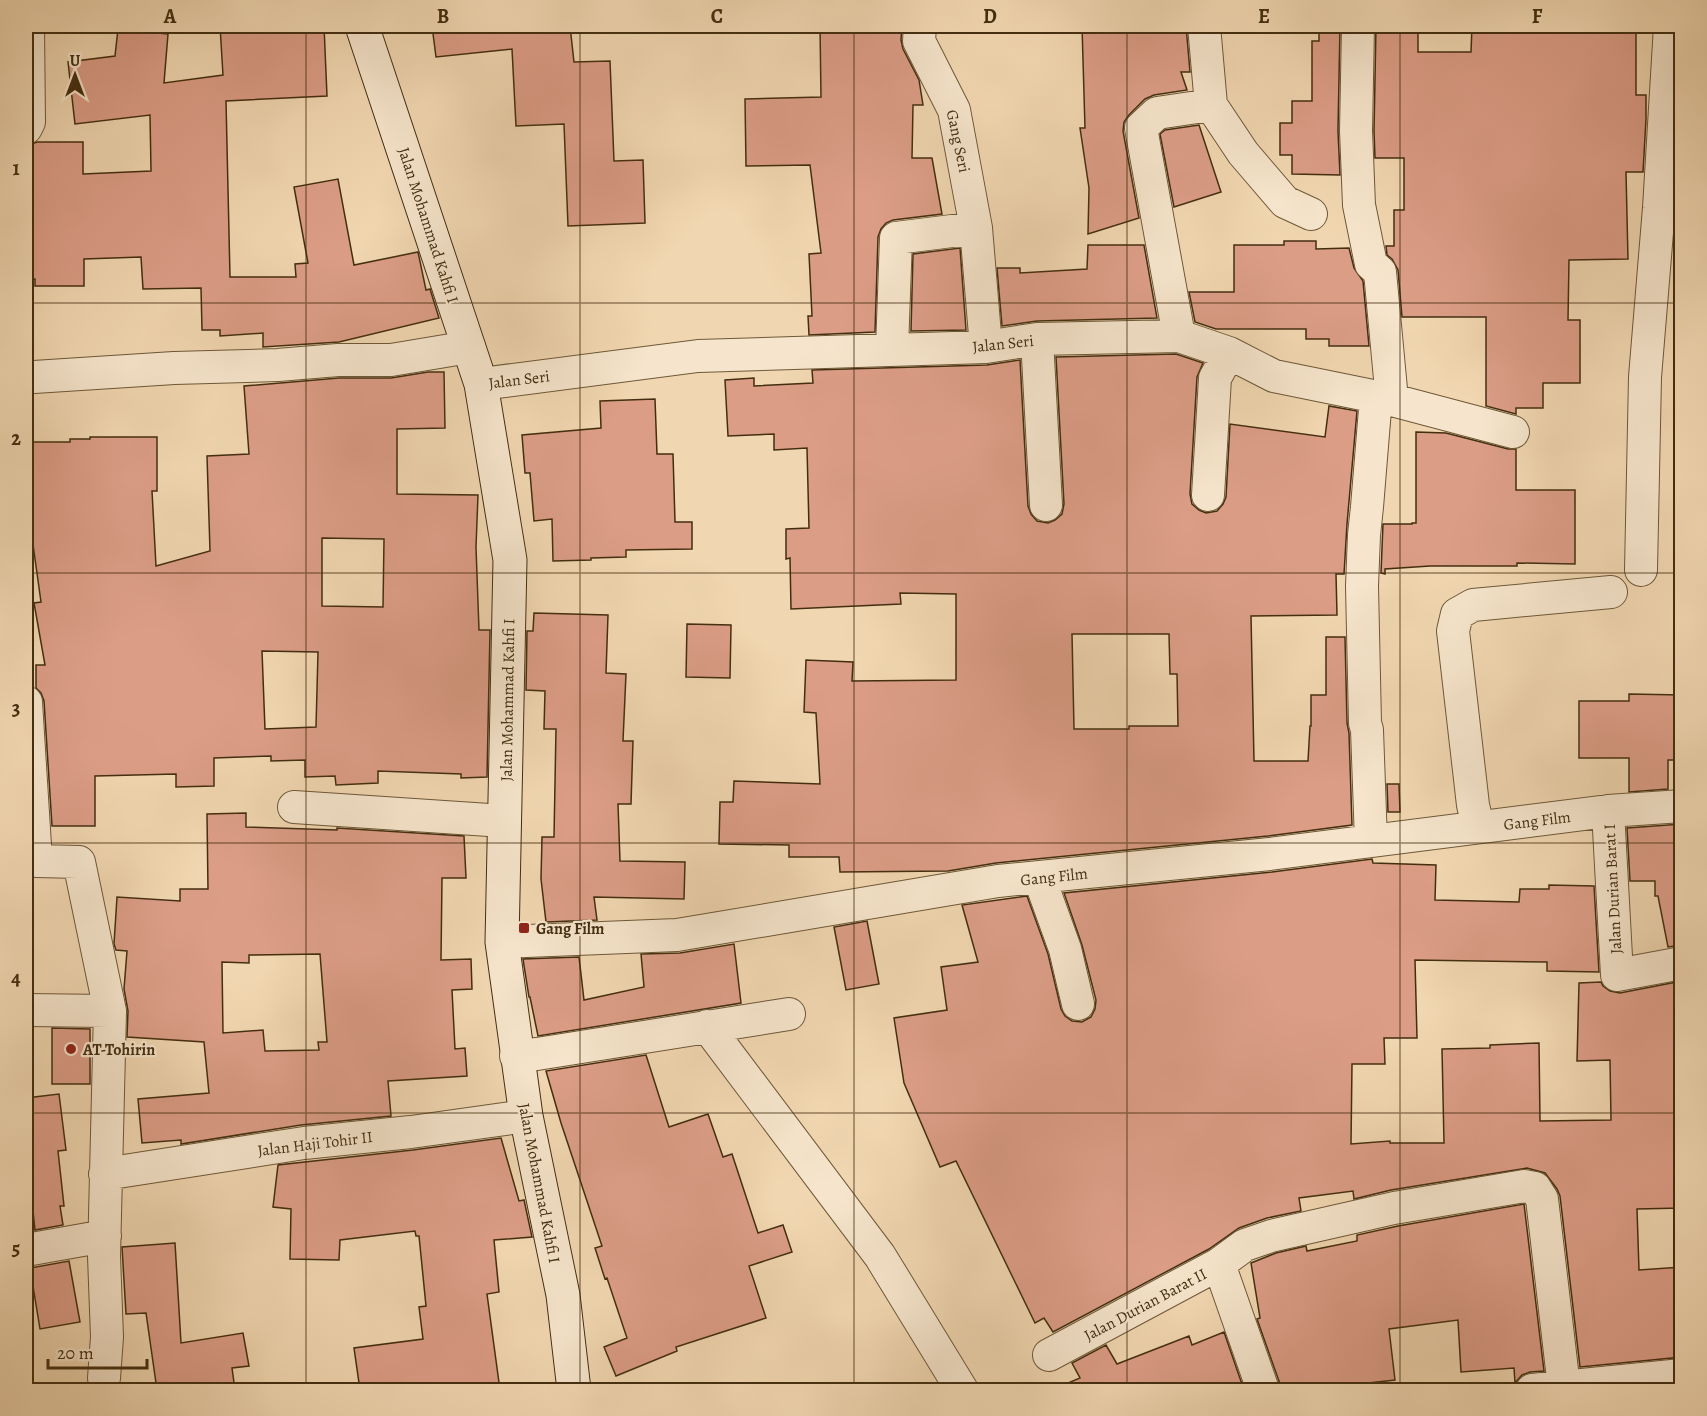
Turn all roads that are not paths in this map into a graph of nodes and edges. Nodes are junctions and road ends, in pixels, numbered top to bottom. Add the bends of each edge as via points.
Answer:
1 (28, 26) edge
2 (362, 26) edge
3 (920, 26) edge
4 (1203, 26) edge
5 (1358, 26) edge
6 (1670, 26) edge
7 (1211, 105) junction
8 (26, 128) edge
9 (1311, 214) dead end
10 (976, 228) junction
11 (1179, 336) junction
12 (1037, 339) junction
13 (986, 346) junction
14 (469, 347) junction
15 (892, 349) junction
16 (1229, 353) junction
17 (34, 377) dead end
18 (481, 384) junction
19 (1384, 398) junction
20 (1513, 432) dead end
21 (1208, 495) dead end
22 (1046, 505) dead end
23 (1641, 570) dead end
24 (1611, 592) dead end
25 (26, 702) edge
26 (1682, 806) edge
27 (294, 807) dead end
28 (1608, 812) junction
29 (504, 821) junction
30 (1478, 827) junction
31 (1371, 841) junction
32 (1040, 877) junction
33 (502, 942) junction
34 (1682, 963) edge
35 (1078, 1004) dead end
36 (26, 1010) edge
37 (110, 1011) junction
38 (789, 1014) dead end
39 (707, 1026) junction
40 (516, 1056) junction
41 (526, 1116) junction
42 (105, 1183) junction
43 (105, 1236) junction
44 (26, 1251) edge
45 (1219, 1264) junction
46 (1049, 1355) dead end
47 (1682, 1375) edge
48 (104, 1378) dead end
49 (1564, 1387) junction
50 (574, 1390) edge
51 (962, 1390) edge
52 (1263, 1390) edge
53 (1532, 1390) edge

1 - 8 street
2 - 14 main road, Jalan Mohammad Kahfi I
3 - 10 street, Gang Seri via 919,41 954,110
4 - 7 street
5 - 19 street via 1359,205 1371,264 1380,272
6 - 23 street via 1645,377
7 - 9 street via 1285,202
7 - 11 street via 1157,113 1142,128
10 - 13 street, Gang Seri
10 - 15 street via 896,238
11 - 12 street, Jalan Seri
11 - 16 street, Jalan Seri
12 - 13 street, Jalan Seri
12 - 22 street
13 - 15 street, Jalan Seri
14 - 17 street via 391,360
14 - 18 main road, Jalan Mohammad Kahfi I
15 - 18 street, Jalan Seri via 698,356
16 - 19 street, Jalan Seri via 1274,376
16 - 21 street via 1215,378
18 - 29 main road, Jalan Mohammad Kahfi I via 510,560
19 - 20 street, Jalan Seri
19 - 31 street via 1367,507 1362,586
24 - 30 street via 1473,605 1457,614 1454,631
25 - 37 street via 36,861 79,862
26 - 28 street, Jalan Durian Barat I
27 - 29 street
28 - 30 street, Gang Film
28 - 34 street, Jalan Durian Barat I via 1617,975
29 - 33 main road, Jalan Mohammad Kahfi I
30 - 31 street, Gang Film
31 - 32 street, Gang Film
32 - 33 street, Gang Film via 677,935
32 - 35 street via 1065,949
33 - 40 main road, Jalan Mohammad Kahfi I
36 - 37 street
37 - 42 street
38 - 39 street
39 - 40 street
39 - 51 street via 880,1256
40 - 41 main road, Jalan Mohammad Kahfi I
41 - 42 street, Jalan Haji Tohir II via 304,1143
41 - 50 main road, Jalan Mohammad Kahfi I via 563,1295
42 - 43 street
43 - 44 street
43 - 48 street
45 - 46 street, Jalan Durian Barat II
45 - 49 street via 1245,1245 1271,1236 1394,1208 1524,1186 1535,1188 1542,1199
45 - 52 street, Jalan Durian Barat II
47 - 49 street
49 - 53 street

